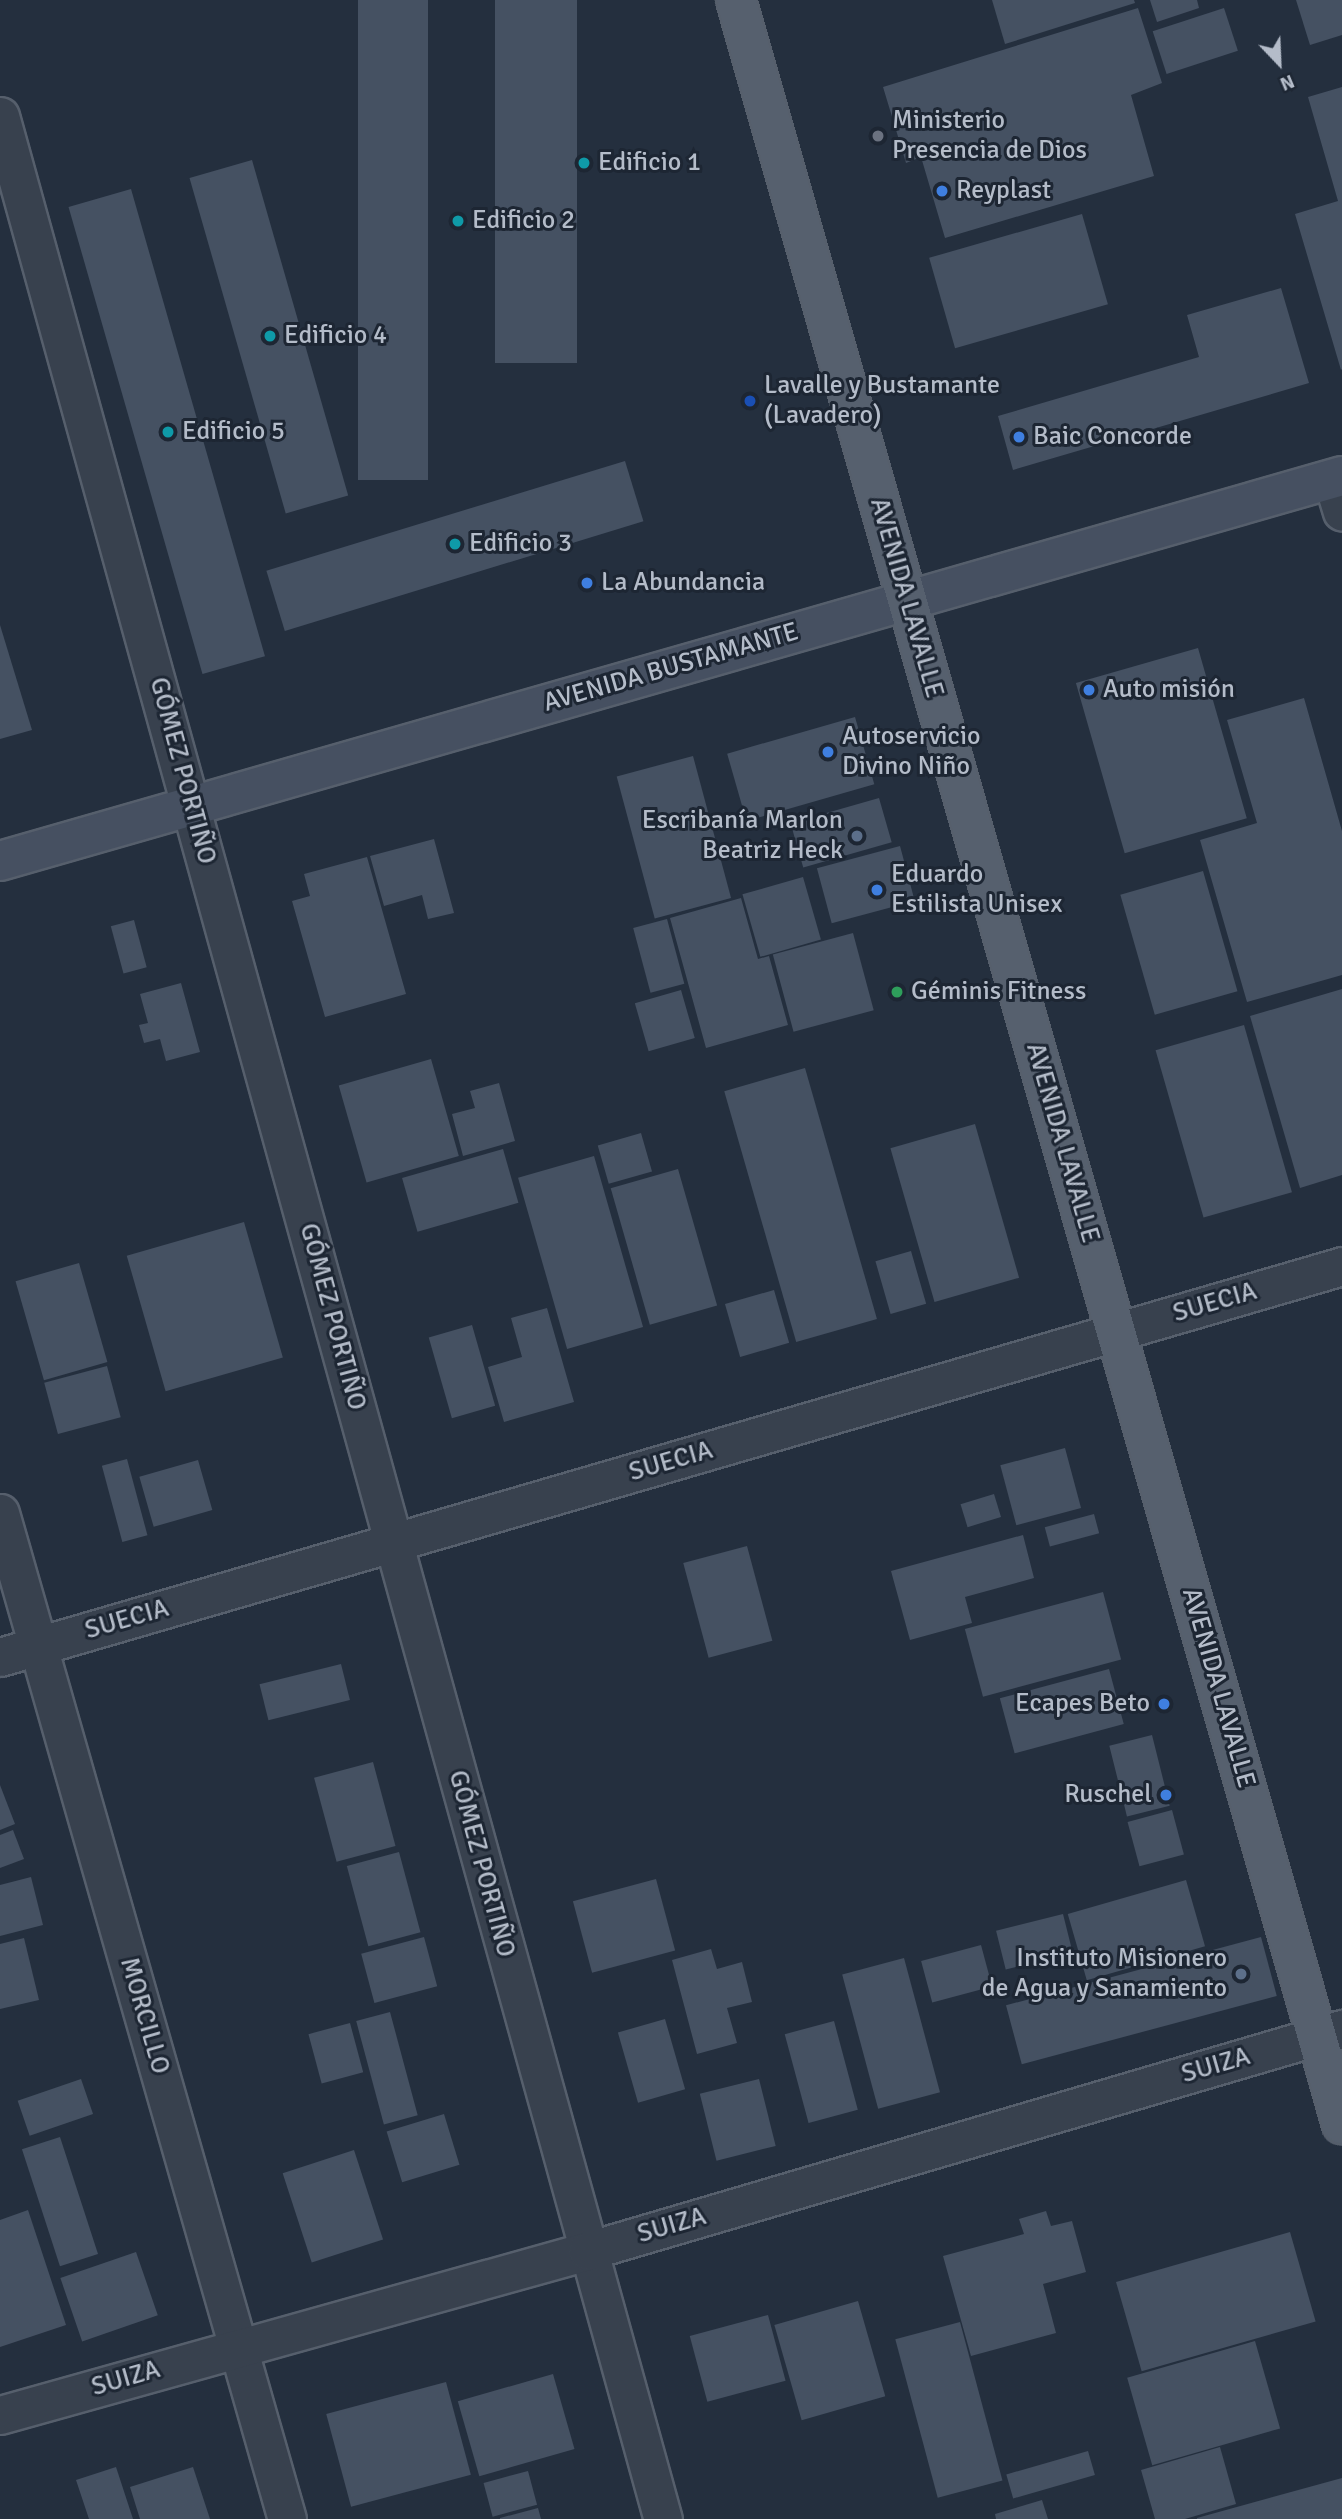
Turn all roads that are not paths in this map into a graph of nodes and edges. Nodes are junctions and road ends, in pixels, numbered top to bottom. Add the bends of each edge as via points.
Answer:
1 (736, 0) edge
2 (0, 117) edge
3 (1339, 489) edge
4 (907, 600) junction
5 (191, 805) junction
6 (0, 861) edge
7 (1342, 1266) edge
8 (1116, 1332) junction
9 (0, 1513) edge
10 (393, 1543) junction
11 (38, 1646) junction
12 (0, 1657) edge
13 (1329, 2033) edge
14 (1342, 2124) edge
15 (587, 2251) junction
16 (238, 2347) junction
17 (0, 2415) edge
18 (287, 2519) edge
19 (663, 2519) edge

1 - 4 main road, AVENIDA LAVALLE
2 - 5 street, GÓMEZ PORTIÑO
3 - 4 main road, AVENIDA BUSTAMANTE
4 - 5 main road, AVENIDA BUSTAMANTE
4 - 8 main road, AVENIDA LAVALLE
5 - 6 main road, AVENIDA BUSTAMANTE
5 - 10 street, GÓMEZ PORTIÑO
7 - 8 street, SUECIA
8 - 10 street, SUECIA
8 - 13 main road, AVENIDA LAVALLE
9 - 11 street, MORCILLO
10 - 11 street, SUECIA
10 - 15 street, GÓMEZ PORTIÑO
11 - 12 street, SUECIA
11 - 16 street, MORCILLO
13 - 14 main road, AVENIDA LAVALLE
13 - 15 street, SUIZA
15 - 16 street, SUIZA
15 - 19 street, GÓMEZ PORTIÑO
16 - 17 street, SUIZA
16 - 18 street, MORCILLO

